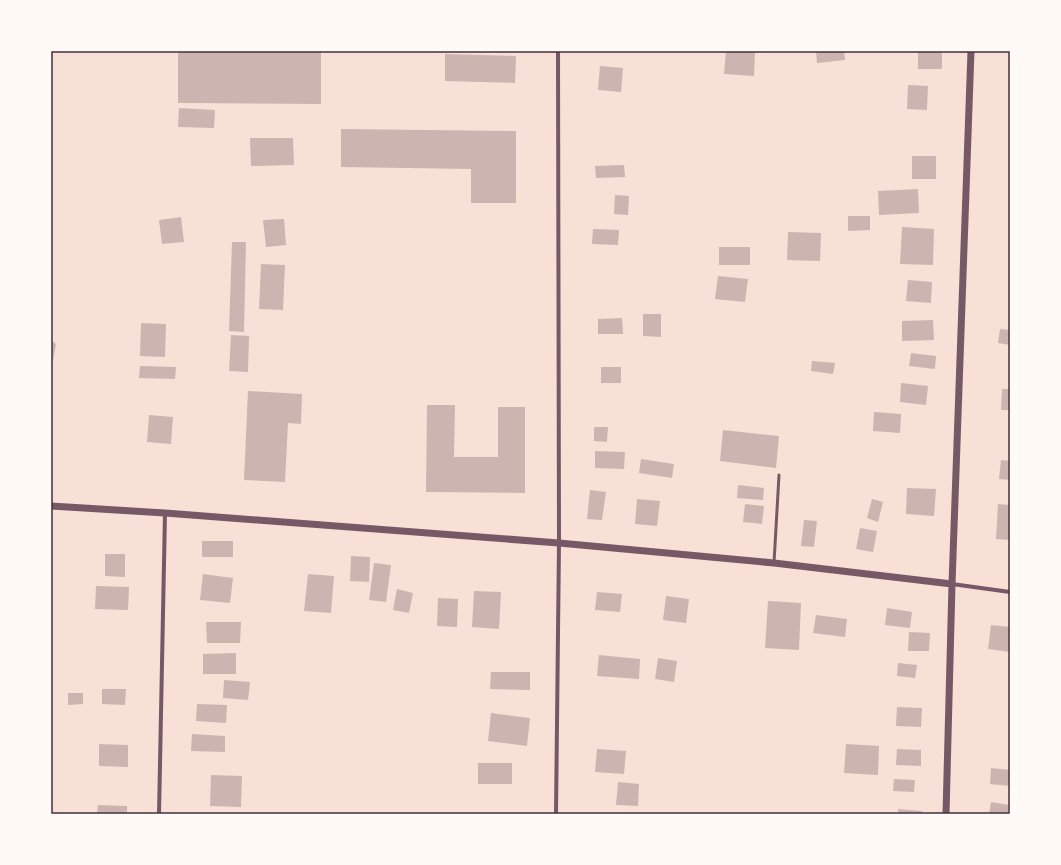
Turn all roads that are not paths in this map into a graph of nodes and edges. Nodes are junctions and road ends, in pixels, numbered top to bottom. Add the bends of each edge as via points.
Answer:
1 (558, 51) edge
2 (971, 51) edge
3 (779, 475) dead end
4 (51, 506) edge
5 (165, 513) junction
6 (559, 543) junction
7 (774, 563) junction
8 (952, 584) junction
9 (1010, 592) edge
10 (159, 814) edge
11 (556, 814) edge
12 (946, 814) edge

1 - 6 street
2 - 8 street
3 - 7 lane
4 - 5 street
5 - 6 street
5 - 10 street
6 - 7 street
6 - 11 street
7 - 8 street
8 - 9 street
8 - 12 street

